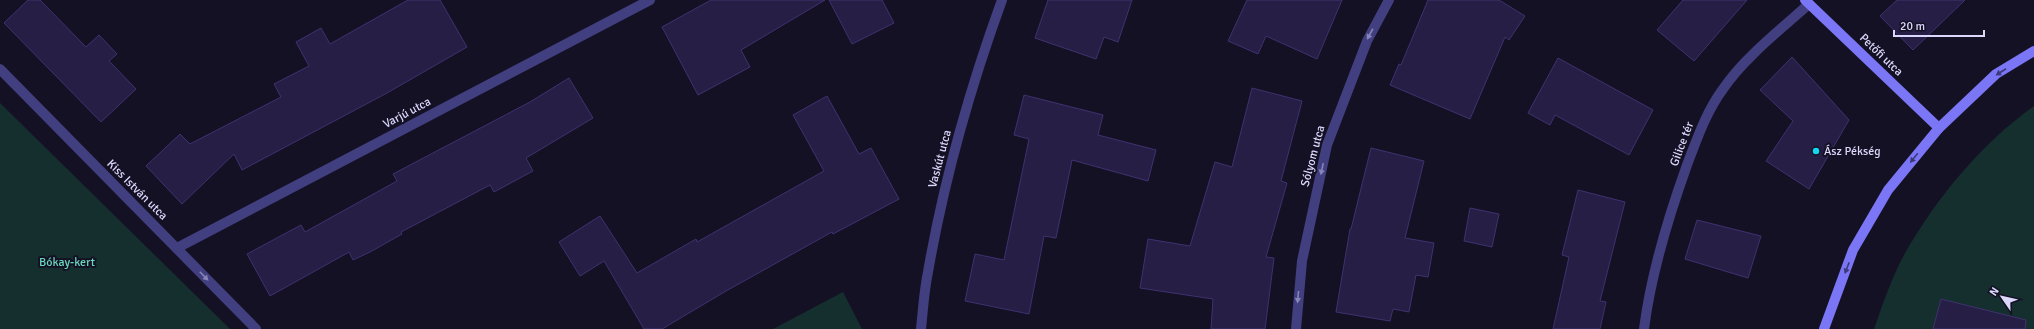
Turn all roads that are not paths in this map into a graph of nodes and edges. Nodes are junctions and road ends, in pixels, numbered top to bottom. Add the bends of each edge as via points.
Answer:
1 (650, 0) edge
2 (1002, 0) edge
3 (1389, 0) edge
4 (1807, 2) edge
5 (2034, 51) edge
6 (0, 69) edge
7 (1939, 128) junction
8 (177, 248) junction
9 (256, 329) edge
10 (921, 329) edge
11 (1296, 329) edge
12 (1644, 329) edge
13 (1824, 329) edge

1 - 8 street, Varjú utca
2 - 10 street, Vaskút utca via 962,126 941,206 927,273
3 -> 11 street, Sólyom utca via 1367,41 1327,145 1302,261
4 - 7 main road, Petőfi utca
4 - 12 street, Gilice tér via 1723,88 1702,126 1671,210
5 -> 7 main road via 1996,74
6 - 8 street, Kiss István utca
7 -> 13 main road via 1888,190 1872,217 1854,250
8 -> 9 street, Kiss István utca

